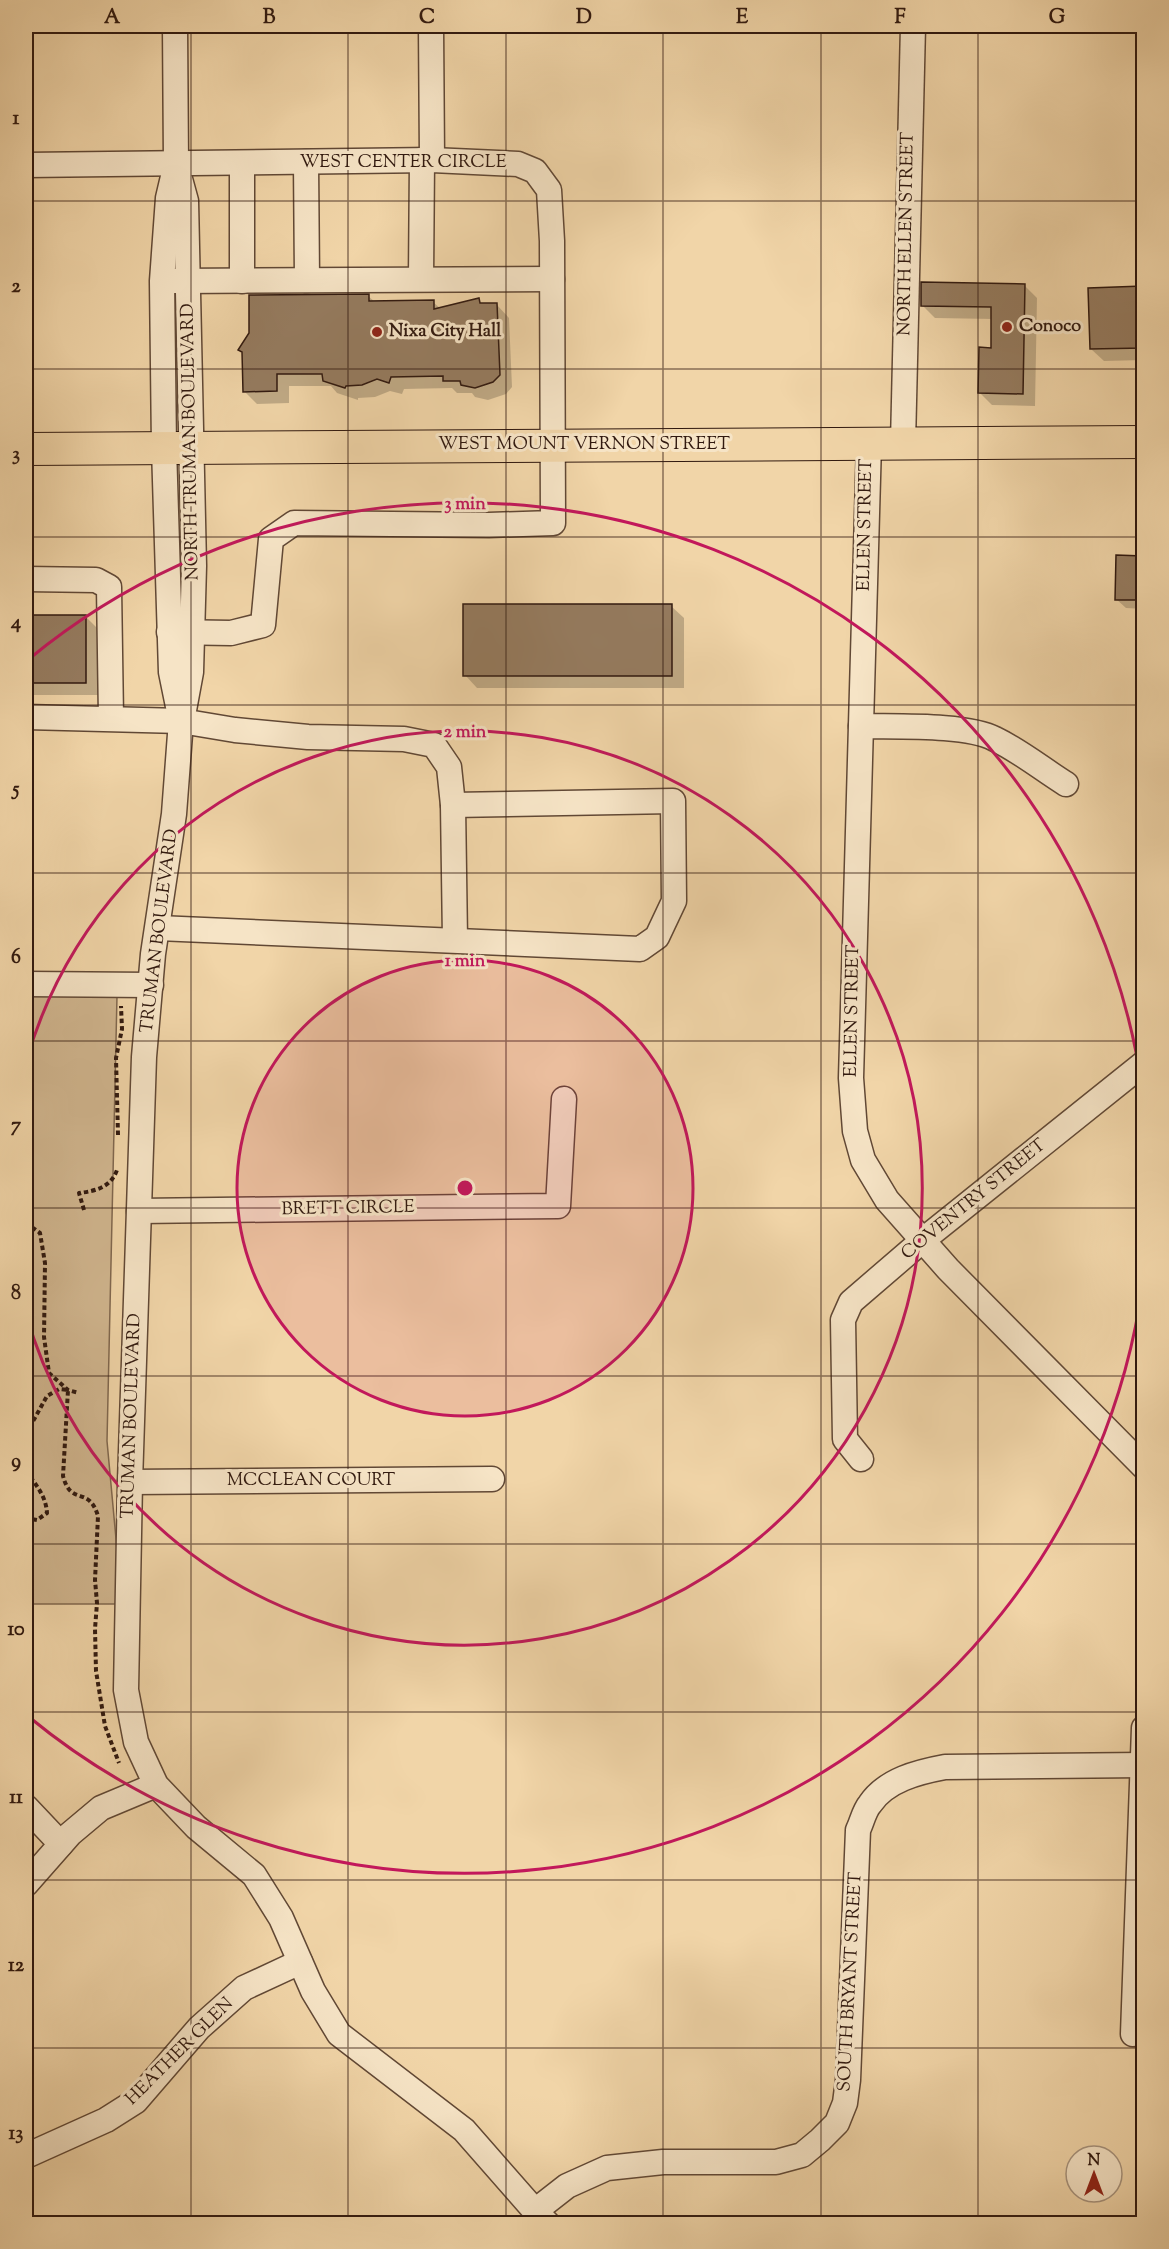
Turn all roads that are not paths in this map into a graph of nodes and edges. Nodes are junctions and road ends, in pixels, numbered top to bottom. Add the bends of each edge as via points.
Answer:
1 (175, 26) edge
2 (431, 26) edge
3 (913, 26) edge
4 (427, 160) junction
5 (306, 162) junction
6 (242, 163) junction
7 (176, 164) junction
8 (26, 165) edge
9 (421, 279) junction
10 (552, 279) junction
11 (307, 280) junction
12 (162, 281) junction
13 (188, 281) junction
14 (242, 281) junction
15 (1143, 442) edge
16 (903, 443) junction
17 (868, 444) junction
18 (553, 446) junction
19 (178, 448) junction
20 (26, 449) edge
21 (26, 579) edge
22 (181, 632) junction
23 (26, 717) edge
24 (111, 718) junction
25 (182, 721) junction
26 (861, 726) junction
27 (1066, 784) dead end
28 (453, 805) junction
29 (158, 928) junction
30 (455, 940) junction
31 (26, 984) edge
32 (150, 985) junction
33 (1141, 1069) edge
34 (564, 1099) dead end
35 (139, 1211) junction
36 (923, 1240) junction
37 (861, 1459) dead end
38 (1143, 1467) edge
39 (492, 1479) dead end
40 (130, 1482) junction
41 (1143, 1728) edge
42 (1143, 1765) edge
43 (156, 1785) junction
44 (26, 1807) edge
45 (61, 1844) junction
46 (26, 1884) edge
47 (300, 1962) junction
48 (1133, 2034) dead end
49 (26, 2156) edge
50 (542, 2217) edge

1 - 7 street, NORTH TRUMAN BOULEVARD
2 - 4 street
3 - 16 street, NORTH ELLEN STREET
4 - 5 street, WEST CENTER CIRCLE
4 - 9 street
4 - 10 street, WEST CENTER CIRCLE via 518,164 535,171 549,190
5 - 6 street, WEST CENTER CIRCLE
5 - 11 street
6 - 7 street, WEST CENTER CIRCLE
6 - 14 street
7 - 8 street, WEST CENTER CIRCLE
7 - 12 street, NORTH TRUMAN BOULEVARD via 168,198
7 - 13 street, NORTH TRUMAN BOULEVARD via 186,201
9 - 10 street
9 - 11 street
10 - 18 street, WEST CENTER CIRCLE
11 - 14 street
12 - 13 street
12 - 19 street, NORTH TRUMAN BOULEVARD
13 - 14 street
13 - 19 street, NORTH TRUMAN BOULEVARD
15 - 16 main road, WEST MOUNT VERNON STREET
16 - 17 main road, WEST MOUNT VERNON STREET
17 - 18 main road, WEST MOUNT VERNON STREET
17 - 26 street, ELLEN STREET
18 - 19 main road, WEST MOUNT VERNON STREET
18 - 22 street, WEST CENTER CIRCLE via 553,523 294,523 271,539 264,625 231,633
19 - 20 main road, WEST MOUNT VERNON STREET
19 - 22 street, TRUMAN BOULEVARD
21 - 24 street via 96,580 109,587
22 - 25 street, TRUMAN BOULEVARD via 171,672
23 - 24 street
24 - 25 street
25 - 28 street via 308,737 404,739 434,745 449,768
25 - 29 street, TRUMAN BOULEVARD
26 - 27 street via 974,732 994,738
26 - 36 street, ELLEN STREET via 850,1078 855,1131 863,1160 887,1200
28 - 30 street
28 - 30 street via 673,801 674,901 657,937 640,949
29 - 30 street
29 - 32 street, TRUMAN BOULEVARD
31 - 32 street
32 - 35 street, TRUMAN BOULEVARD
33 - 36 street, COVENTRY STREET
34 - 35 street, BRETT CIRCLE via 558,1206
35 - 40 street, TRUMAN BOULEVARD
36 - 37 street, COVENTRY STREET via 851,1302 843,1320 845,1439
36 - 38 street, ELLEN STREET
39 - 40 street, MCCLEAN COURT
40 - 43 street, TRUMAN BOULEVARD via 126,1690 136,1742
41 - 42 street
42 - 48 street
42 - 50 street, SOUTH BRYANT STREET via 945,1767 918,1772 890,1786 870,1803 858,1830 845,2103 837,2123 801,2155 776,2162 663,2162 607,2168 567,2186
43 - 45 street via 101,1808
43 - 47 street, TRUMAN BOULEVARD via 196,1827 254,1875 281,1918
44 - 45 street
45 - 46 street
47 - 49 street, HEATHER GLEN via 244,1989 199,2028 136,2101 106,2120
47 - 50 street, TRUMAN BOULEVARD via 339,2034 464,2130

